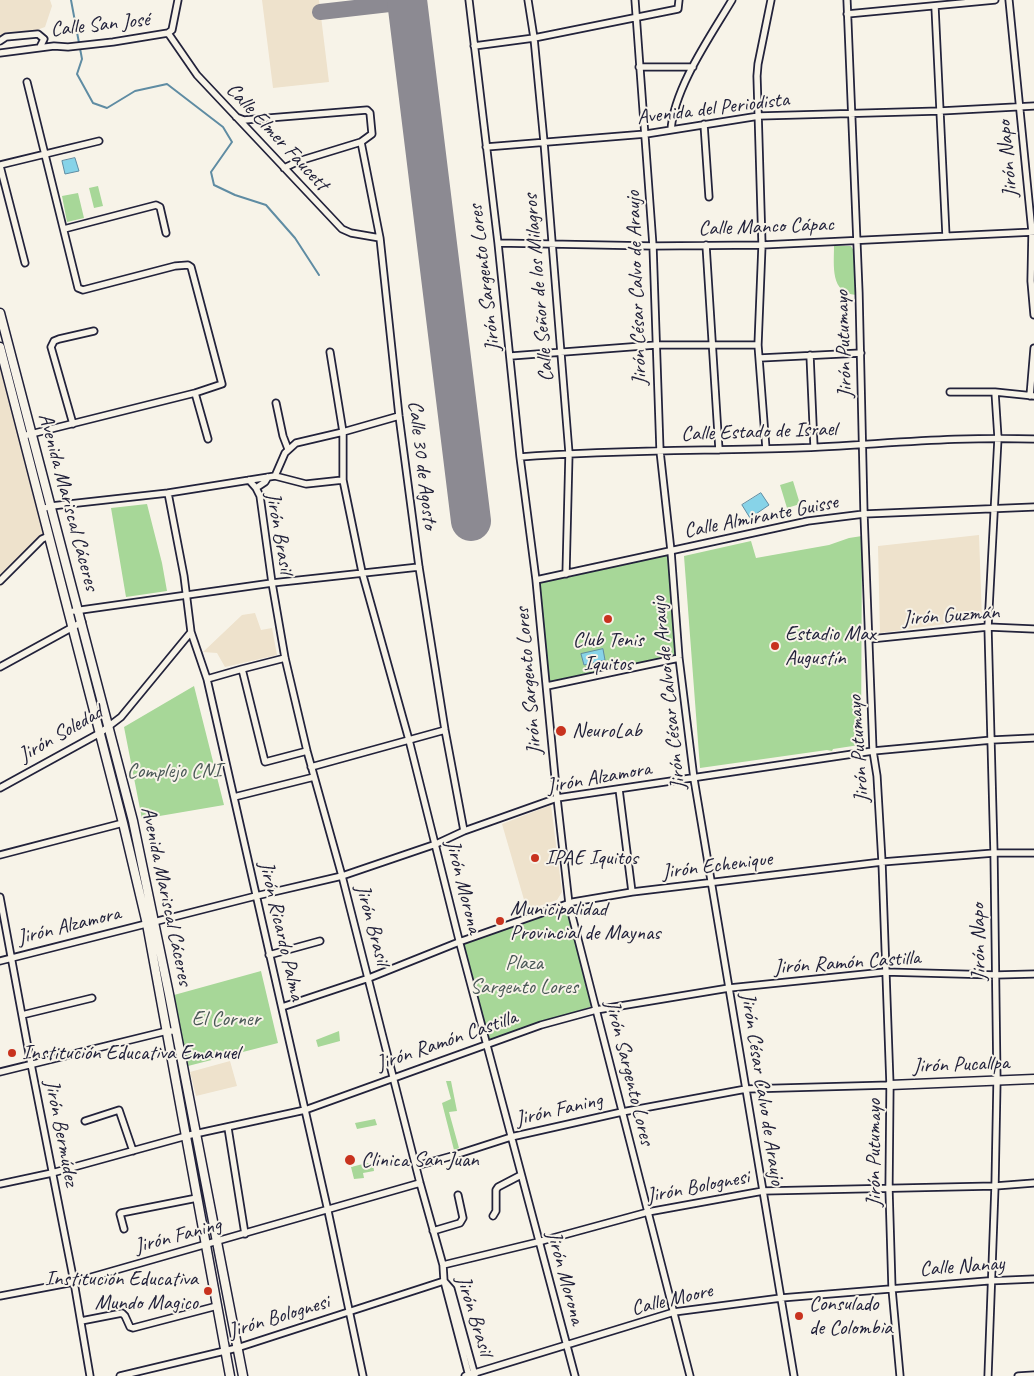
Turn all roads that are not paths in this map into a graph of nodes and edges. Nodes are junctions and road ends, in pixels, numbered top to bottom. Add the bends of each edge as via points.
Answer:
1 (178, 0) edge
2 (469, 0) edge
3 (528, 0) edge
4 (635, 0) edge
5 (679, 0) edge
6 (732, 0) edge
7 (771, 0) edge
8 (847, 0) edge
9 (995, 0) edge
10 (1009, 0) edge
11 (935, 7) junction
12 (847, 14) junction
13 (637, 16) junction
14 (168, 33) junction
15 (534, 38) junction
16 (0, 41) edge
17 (474, 46) junction
18 (40, 48) junction
19 (0, 53) edge
20 (693, 66) junction
21 (639, 67) junction
22 (27, 82) dead end
23 (1034, 106) edge
24 (1020, 107) junction
25 (940, 111) junction
26 (852, 114) junction
27 (759, 116) junction
28 (236, 117) junction
29 (704, 124) junction
30 (671, 130) junction
31 (646, 134) junction
32 (99, 141) dead end
33 (361, 142) junction
34 (544, 142) junction
35 (486, 147) junction
36 (45, 154) junction
37 (0, 165) edge
38 (284, 168) junction
39 (709, 196) dead end
40 (64, 229) junction
41 (1033, 232) edge
42 (166, 233) dead end
43 (946, 236) junction
44 (380, 238) junction
45 (856, 240) junction
46 (498, 243) junction
47 (553, 244) junction
48 (762, 244) junction
49 (653, 246) junction
50 (706, 246) junction
51 (26, 263) dead end
52 (0, 312) edge
53 (1034, 315) edge
54 (94, 331) dead end
55 (656, 345) junction
56 (758, 345) junction
57 (713, 346) junction
58 (0, 347) edge
59 (1034, 348) edge
60 (560, 351) junction
61 (330, 352) dead end
62 (861, 353) junction
63 (810, 355) junction
64 (511, 356) junction
65 (760, 358) junction
66 (950, 392) dead end
67 (996, 392) junction
68 (195, 393) junction
69 (1032, 396) edge
70 (276, 403) dead end
71 (399, 416) junction
72 (72, 424) junction
73 (343, 432) junction
74 (32, 434) junction
75 (23, 436) junction
76 (998, 438) junction
77 (208, 439) dead end
78 (1034, 439) edge
79 (864, 445) junction
80 (814, 447) junction
81 (288, 449) junction
82 (766, 449) junction
83 (719, 450) junction
84 (660, 451) junction
85 (569, 453) junction
86 (520, 457) junction
87 (272, 477) junction
88 (249, 480) junction
89 (343, 480) junction
90 (256, 488) junction
91 (168, 493) junction
92 (51, 506) junction
93 (1034, 507) edge
94 (994, 508) junction
95 (42, 509) junction
96 (864, 514) junction
97 (49, 536) junction
98 (671, 551) junction
99 (419, 567) junction
100 (362, 572) junction
101 (566, 574) junction
102 (536, 580) junction
103 (0, 581) edge
104 (272, 583) junction
105 (186, 595) junction
106 (78, 610) junction
107 (68, 612) junction
108 (82, 622) junction
109 (72, 627) junction
110 (988, 627) junction
111 (1034, 629) edge
112 (191, 632) junction
113 (870, 639) junction
114 (285, 658) junction
115 (678, 658) junction
116 (0, 667) edge
117 (242, 668) junction
118 (207, 679) junction
119 (547, 686) junction
120 (109, 726) junction
121 (445, 730) junction
122 (100, 733) junction
123 (1034, 738) edge
124 (409, 740) junction
125 (992, 740) junction
126 (307, 751) junction
127 (873, 751) junction
128 (311, 768) junction
129 (314, 777) junction
130 (694, 779) junction
131 (0, 788) edge
132 (619, 789) junction
133 (234, 796) junction
134 (557, 798) junction
135 (123, 823) junction
136 (464, 831) junction
137 (436, 844) junction
138 (994, 853) junction
139 (1034, 853) edge
140 (0, 855) edge
141 (882, 862) junction
142 (342, 876) junction
143 (712, 883) junction
144 (632, 892) junction
145 (256, 896) junction
146 (0, 897) edge
147 (569, 904) junction
148 (150, 923) junction
149 (320, 941) dead end
150 (459, 942) junction
151 (270, 955) junction
152 (12, 957) junction
153 (0, 961) edge
154 (885, 972) junction
155 (1034, 974) edge
156 (996, 975) junction
157 (369, 978) junction
158 (729, 988) junction
159 (92, 998) dead end
160 (282, 1007) junction
161 (596, 1010) junction
162 (22, 1015) junction
163 (167, 1031) junction
164 (176, 1031) junction
165 (487, 1046) junction
166 (31, 1064) junction
167 (0, 1072) edge
168 (394, 1077) junction
169 (1034, 1079) edge
170 (997, 1081) junction
171 (890, 1085) junction
172 (746, 1090) junction
173 (305, 1110) junction
174 (622, 1112) junction
175 (85, 1121) dead end
176 (228, 1128) junction
177 (196, 1135) junction
178 (186, 1136) junction
179 (511, 1137) junction
180 (133, 1151) junction
181 (416, 1166) junction
182 (52, 1173) junction
183 (521, 1175) junction
184 (1034, 1182) edge
185 (0, 1184) edge
186 (420, 1184) junction
187 (995, 1186) junction
188 (889, 1189) junction
189 (763, 1191) junction
190 (458, 1195) dead end
191 (197, 1198) junction
192 (328, 1211) junction
193 (648, 1212) junction
194 (493, 1216) dead end
195 (124, 1229) dead end
196 (433, 1231) junction
197 (245, 1234) junction
198 (217, 1242) junction
199 (538, 1242) junction
200 (206, 1244) junction
201 (443, 1265) junction
202 (1034, 1279) edge
203 (444, 1281) junction
204 (992, 1281) junction
205 (74, 1282) junction
206 (892, 1289) junction
207 (0, 1296) edge
208 (781, 1298) junction
209 (217, 1306) junction
210 (349, 1312) junction
211 (674, 1312) junction
212 (81, 1321) junction
213 (567, 1345) junction
214 (237, 1348) junction
215 (225, 1351) junction
216 (470, 1375) edge
217 (1034, 1375) edge
218 (90, 1376) edge
219 (120, 1376) edge
220 (230, 1376) edge
221 (242, 1376) edge
222 (363, 1376) edge
223 (575, 1376) edge
224 (690, 1376) edge
225 (794, 1376) edge
226 (900, 1376) edge
227 (988, 1376) edge
228 (1018, 1376) edge

1 - 14 street, Calle San José via 172,30
2 - 17 street, Jirón Sargento Lores
3 - 15 street, Calle Señor de los Milagros
4 - 13 street, Jirón César Calvo de Araujo
5 - 13 street via 678,9
6 - 20 street
7 - 27 street via 758,64
8 - 12 street, Jirón Putumayo
9 - 11 street
10 - 24 street, Jirón Napo
11 - 12 street
11 - 25 street
12 - 26 street, Jirón Putumayo
13 - 15 street
13 - 21 street, Jirón César Calvo de Araujo
14 - 18 street, Calle San José
14 - 28 street, Calle Elmer Faucett via 197,75
15 - 17 street
15 - 34 street, Calle Señor de los Milagros
16 - 18 street via 6,37 38,34 44,39
17 - 35 street, Jirón Sargento Lores
18 - 19 street, Calle San José
20 - 21 street
20 - 30 street via 674,108
21 - 31 street, Jirón César Calvo de Araujo
22 - 36 street
23 - 24 street, Avenida del Periodista
24 - 25 street, Avenida del Periodista
24 - 41 street, Jirón Napo
25 - 26 street, Avenida del Periodista
25 - 43 street
26 - 27 street, Avenida del Periodista
26 - 45 street, Jirón Putumayo
27 - 29 street, Avenida del Periodista
27 - 48 street
28 - 33 street via 244,120 367,110 372,134
28 - 38 street, Calle Elmer Faucett
29 - 30 street, Avenida del Periodista
29 - 39 street
30 - 31 street, Avenida del Periodista
31 - 34 street, Avenida del Periodista
31 - 49 street, Jirón César Calvo de Araujo
32 - 36 street
33 - 38 street
33 - 44 street, Calle 30 de Agosto
34 - 35 street, Avenida del Periodista
34 - 47 street, Calle Señor de los Milagros
35 - 46 street, Jirón Sargento Lores
36 - 37 street
36 - 40 street
37 - 51 street
38 - 44 street, Calle Elmer Faucett via 342,229
40 - 42 street via 156,205 160,207
40 - 68 street via 80,290 175,266 191,267 222,384
41 - 43 street, Calle Manco Cápac
41 - 53 street, Jirón Napo via 1031,282
43 - 45 street, Calle Manco Cápac
44 - 71 street, Calle 30 de Agosto
45 - 48 street, Calle Manco Cápac
45 - 62 street, Jirón Putumayo
46 - 47 street, Calle Manco Cápac
46 - 64 street, Jirón Sargento Lores
47 - 49 street, Calle Manco Cápac
47 - 60 street, Calle Señor de los Milagros
48 - 50 street, Calle Manco Cápac
48 - 56 street
49 - 50 street, Calle Manco Cápac
49 - 55 street, Jirón César Calvo de Araujo
50 - 57 street
52 - 74 main road, Avenida Mariscal Cáceres
54 - 72 street via 59,339 51,347
55 - 57 street
55 - 60 street
55 - 84 street, Jirón César Calvo de Araujo
56 - 57 street
56 - 65 street
57 - 83 street
58 - 75 main road, Avenida Mariscal Cáceres
59 - 69 street
60 - 64 street
60 - 85 street, Calle Señor de los Milagros
61 - 73 street, Jirón Morona
62 - 63 street
62 - 79 street, Jirón Putumayo
63 - 65 street
63 - 80 street
64 - 86 street, Jirón Sargento Lores
65 - 82 street
66 - 67 street
67 - 69 street
67 - 76 street, Jirón Napo
68 - 72 street
68 - 77 street
70 - 81 street via 282,436
71 - 73 street
71 - 99 street, Calle 30 de Agosto
72 - 74 street
73 - 81 street via 296,443
73 - 89 street, Jirón Morona
74 - 75 street
74 - 92 main road, Avenida Mariscal Cáceres
75 - 95 main road, Avenida Mariscal Cáceres
76 - 78 street, Calle Estado de Israel
76 - 79 street, Calle Estado de Israel
76 - 94 street, Jirón Napo
79 - 80 street, Calle Estado de Israel
79 - 96 street, Jirón Putumayo
80 - 82 street, Calle Estado de Israel
81 - 87 street
82 - 83 street, Calle Estado de Israel
83 - 84 street, Calle Estado de Israel
84 - 85 street, Calle Estado de Israel
84 - 98 street, Jirón César Calvo de Araujo
85 - 86 street, Calle Estado de Israel
85 - 101 street, Calle Señor de los Milagros
86 - 102 street, Jirón Sargento Lores
87 - 88 street
87 - 89 street via 306,484
87 - 90 street
88 - 90 street, Jirón Brasil
88 - 91 street
89 - 100 street, Jirón Morona
90 - 104 street, Jirón Brasil via 260,496
91 - 92 street
91 - 105 street, Jirón Ricardo Palma
92 - 95 street
92 - 106 main road, Avenida Mariscal Cáceres
93 - 94 street, Calle Almirante Guisse
94 - 96 street, Calle Almirante Guisse
94 - 110 street, Jirón Napo
95 - 97 main road, Avenida Mariscal Cáceres
96 - 98 street, Calle Almirante Guisse via 808,521
96 - 113 street, Jirón Putumayo
97 - 103 street via 42,539
97 - 107 main road, Avenida Mariscal Cáceres
98 - 101 street, Calle Almirante Guisse
98 - 115 street, Jirón César Calvo de Araujo
99 - 100 street
99 - 121 street, Calle 30 de Agosto
100 - 104 street
100 - 124 street, Jirón Morona
101 - 102 street, Calle Almirante Guisse
102 - 119 street, Jirón Sargento Lores
104 - 105 street
104 - 114 street, Jirón Brasil
105 - 106 street
105 - 112 street, Jirón Ricardo Palma
106 - 107 street
106 - 108 main road, Avenida Mariscal Cáceres
107 - 109 main road, Avenida Mariscal Cáceres
108 - 109 street
108 - 120 main road, Avenida Mariscal Cáceres
109 - 116 street
109 - 122 main road, Avenida Mariscal Cáceres
110 - 111 street, Jirón Guzmán
110 - 113 street, Jirón Guzmán
110 - 125 street, Jirón Napo
112 - 118 street, Jirón Ricardo Palma
112 - 120 street, Jirón Soledad via 121,717
113 - 127 street, Jirón Putumayo
114 - 117 street
114 - 126 street, Jirón Brasil
115 - 119 street
115 - 130 street, Jirón César Calvo de Araujo
117 - 118 street
117 - 126 street via 265,762
118 - 133 street, Jirón Ricardo Palma
119 - 134 street, Jirón Sargento Lores
120 - 122 street, Jirón Soledad
120 - 148 main road, Avenida Mariscal Cáceres via 133,821
121 - 124 street
121 - 136 street, Calle 30 de Agosto
122 - 131 street, Jirón Soledad
122 - 135 main road, Avenida Mariscal Cáceres
123 - 125 street, Jirón Alzamora
124 - 128 street
124 - 137 street, Jirón Morona
125 - 127 street, Jirón Alzamora
125 - 138 street, Jirón Napo
126 - 128 street, Jirón Brasil
127 - 130 street, Jirón Alzamora
127 - 141 street, Jirón Putumayo
128 - 129 street, Jirón Brasil
129 - 133 street
129 - 142 street, Jirón Brasil
130 - 132 street, Jirón Alzamora
130 - 143 street, Jirón César Calvo de Araujo
132 - 134 street, Jirón Alzamora
132 - 144 street
133 - 145 street, Jirón Ricardo Palma
134 - 136 street, Jirón Alzamora
134 - 147 street, Jirón Sargento Lores
135 - 140 street
135 - 148 main road, Avenida Mariscal Cáceres
136 - 137 street, Jirón Alzamora
137 - 142 street, Jirón Alzamora
137 - 150 street, Jirón Morona
138 - 139 street, Jirón Echenique
138 - 141 street, Jirón Echenique
138 - 156 street, Jirón Napo
141 - 143 street, Jirón Echenique
141 - 154 street, Jirón Putumayo
142 - 145 street, Jirón Alzamora
142 - 157 street, Jirón Brasil
143 - 144 street, Jirón Echenique
143 - 158 street, Jirón César Calvo de Araujo
144 - 147 street, Jirón Echenique
145 - 148 street, Jirón Alzamora
145 - 151 street, Jirón Ricardo Palma
146 - 152 street, Jirón Bermúdez
147 - 150 street, Jirón Echenique
147 - 161 street, Jirón Sargento Lores
148 - 152 street, Jirón Alzamora
148 - 163 main road, Avenida Mariscal Cáceres
148 - 164 main road, Avenida Mariscal Cáceres
149 - 151 street
150 - 157 street, Jirón Echenique
150 - 165 street, Jirón Morona
151 - 160 street, Jirón Ricardo Palma
152 - 153 street, Jirón Alzamora
152 - 162 street, Jirón Bermúdez
154 - 156 street, Jirón Ramón Castilla
154 - 158 street, Jirón Ramón Castilla
154 - 171 street, Jirón Putumayo
155 - 156 street, Jirón Ramón Castilla
156 - 170 street, Jirón Napo
157 - 160 street, Jirón Echenique
157 - 168 street, Jirón Brasil
158 - 161 street, Jirón Ramón Castilla
158 - 172 street, Jirón César Calvo de Araujo
159 - 162 street
160 - 173 street, Jirón Ricardo Palma
161 - 165 street, Jirón Ramón Castilla via 540,1025
161 - 174 street, Jirón Sargento Lores
162 - 166 street, Jirón Bermúdez
163 - 164 street
163 - 166 street
163 - 178 main road, Avenida Mariscal Cáceres
164 - 177 main road, Avenida Mariscal Cáceres
165 - 168 street, Jirón Ramón Castilla
165 - 179 street, Jirón Morona
166 - 167 street
166 - 182 street, Jirón Bermúdez
168 - 173 street, Jirón Ramón Castilla
168 - 181 street, Jirón Brasil
169 - 170 main road, Jirón Pucallpa
170 - 171 main road, Jirón Pucallpa
170 - 187 street, Jirón Napo
171 - 172 street, Jirón Faning
171 - 188 street, Jirón Putumayo
172 - 174 street, Jirón Faning
172 - 189 street, Jirón César Calvo de Araujo
173 - 176 street, Jirón Ramón Castilla
173 - 192 street, Jirón Ricardo Palma
174 - 179 street, Jirón Faning
174 - 193 street, Jirón Sargento Lores
175 - 180 street via 119,1110
176 - 177 street, Jirón Ramón Castilla
176 - 197 street
177 - 178 street, Jirón Ramón Castilla
177 - 198 main road, Avenida Mariscal Cáceres
178 - 180 street, Jirón Ramón Castilla
178 - 191 main road, Avenida Mariscal Cáceres
179 - 181 street, Jirón Faning
179 - 183 street, Jirón Morona
180 - 182 street, Jirón Ramón Castilla
181 - 186 street, Jirón Brasil
182 - 185 street, Jirón Ramón Castilla
182 - 205 street, Jirón Bermúdez
183 - 194 street via 498,1187
183 - 199 street, Jirón Morona
184 - 187 street, Jirón Bolognesi
186 - 192 street, Jirón Faning
186 - 196 street, Jirón Brasil
187 - 188 street, Jirón Bolognesi
187 - 204 street, Jirón Napo
188 - 189 street, Jirón Bolognesi
188 - 206 street, Jirón Putumayo
189 - 193 street, Jirón Bolognesi
189 - 208 street, Jirón César Calvo de Araujo
190 - 196 street via 462,1221
191 - 195 street via 122,1213
191 - 200 main road, Avenida Mariscal Cáceres
192 - 197 street, Jirón Faning
192 - 210 street, Jirón Ricardo Palma
193 - 199 street, Jirón Bolognesi
193 - 211 street, Jirón Sargento Lores
196 - 201 street, Jirón Brasil
197 - 198 street, Jirón Faning
198 - 200 street, Jirón Faning
198 - 214 main road, Avenida Mariscal Cáceres
199 - 201 street, Jirón Bolognesi
199 - 213 street, Jirón Morona
200 - 205 street, Jirón Faning
200 - 209 main road, Avenida Mariscal Cáceres
201 - 203 street, Jirón Brasil
202 - 204 street, Calle Nanay
203 - 210 street, Jirón Bolognesi
203 - 216 street, Jirón Brasil
204 - 206 street, Calle Nanay
204 - 227 street, Jirón Napo
205 - 207 street, Jirón Faning
205 - 212 street, Jirón Bermúdez
206 - 208 street, Calle Moore
206 - 226 street, Jirón Putumayo
208 - 211 street, Calle Moore
208 - 225 street, Jirón César Calvo de Araujo
209 - 212 street via 133,1328 122,1313
209 - 215 main road, Avenida Mariscal Cáceres
210 - 214 street, Jirón Bolognesi
210 - 222 street, Jirón Ricardo Palma
211 - 213 street, Calle Moore
211 - 224 street, Jirón Sargento Lores
212 - 218 street, Jirón Bermúdez
213 - 216 street, Calle Moore
213 - 223 street, Jirón Morona
214 - 215 street, Jirón Bolognesi
214 - 221 main road, Avenida Mariscal Cáceres
215 - 219 street, Jirón Bolognesi
215 - 220 main road, Avenida Mariscal Cáceres
217 - 228 street

